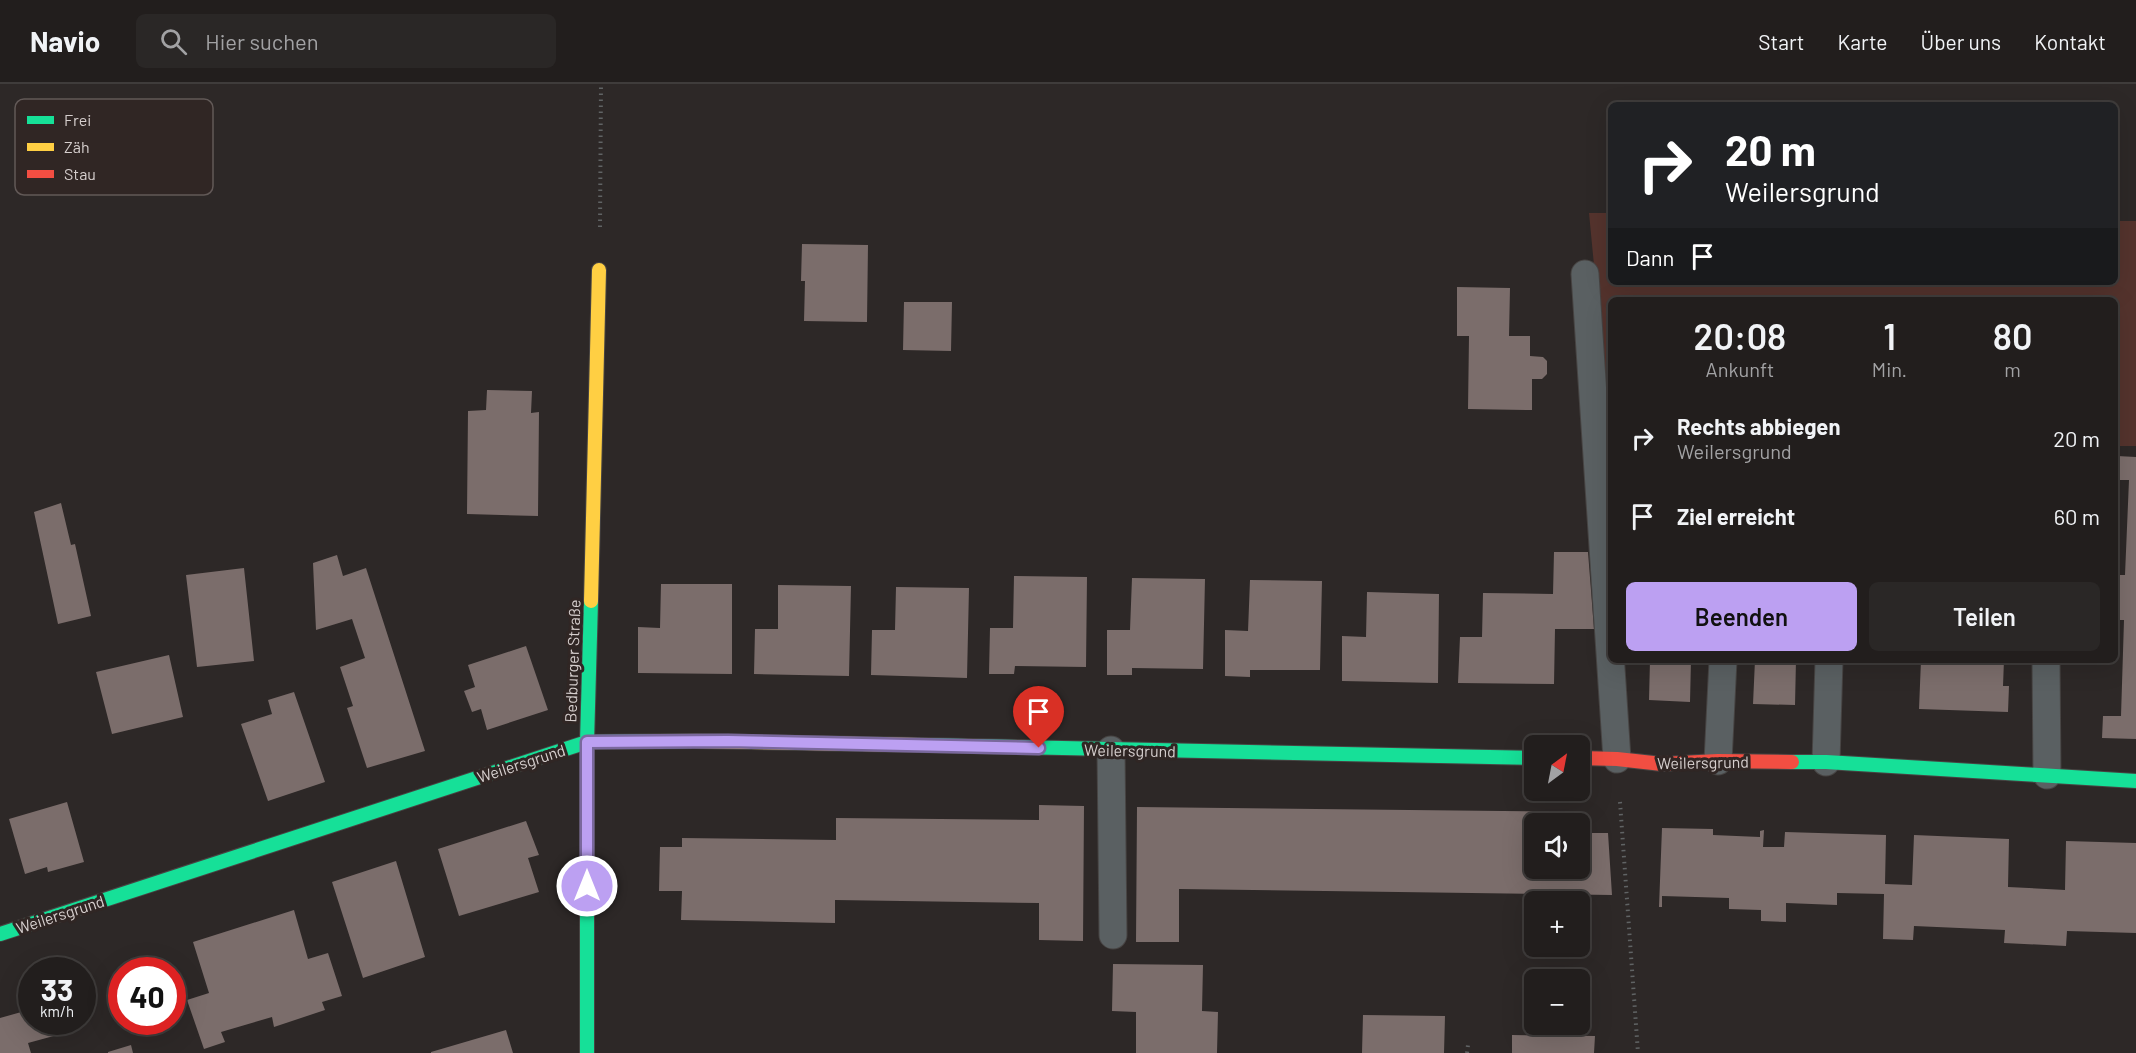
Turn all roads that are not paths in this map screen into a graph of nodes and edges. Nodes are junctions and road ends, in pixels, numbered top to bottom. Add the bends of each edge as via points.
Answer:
1 (599, 270) road end
2 (1585, 274) dead end
3 (1608, 623) edge
4 (1611, 663) edge
5 (1724, 663) edge
6 (1829, 663) edge
7 (2046, 663) edge
8 (587, 742) junction
9 (1111, 750) junction
10 (1524, 758) edge
11 (1590, 758) edge
12 (1617, 759) junction
13 (1718, 760) junction
14 (1826, 762) junction
15 (2047, 775) junction
16 (2136, 781) edge
17 (0, 934) edge
18 (1113, 935) dead end
19 (587, 1053) edge

1 - 8 street, Bedburger Straße
2 - 3 lane
4 - 12 lane
5 - 13 lane
6 - 14 lane
7 - 15 lane
8 - 9 street, Weilersgrund via 728,741
8 - 17 street, Weilersgrund
8 - 19 street, Bedburger Straße
9 - 10 street, Weilersgrund
9 - 18 lane
11 - 12 street, Weilersgrund
12 - 13 street, Weilersgrund via 1662,764
13 - 14 street, Weilersgrund
14 - 15 street, Weilersgrund
15 - 16 street, Weilersgrund

